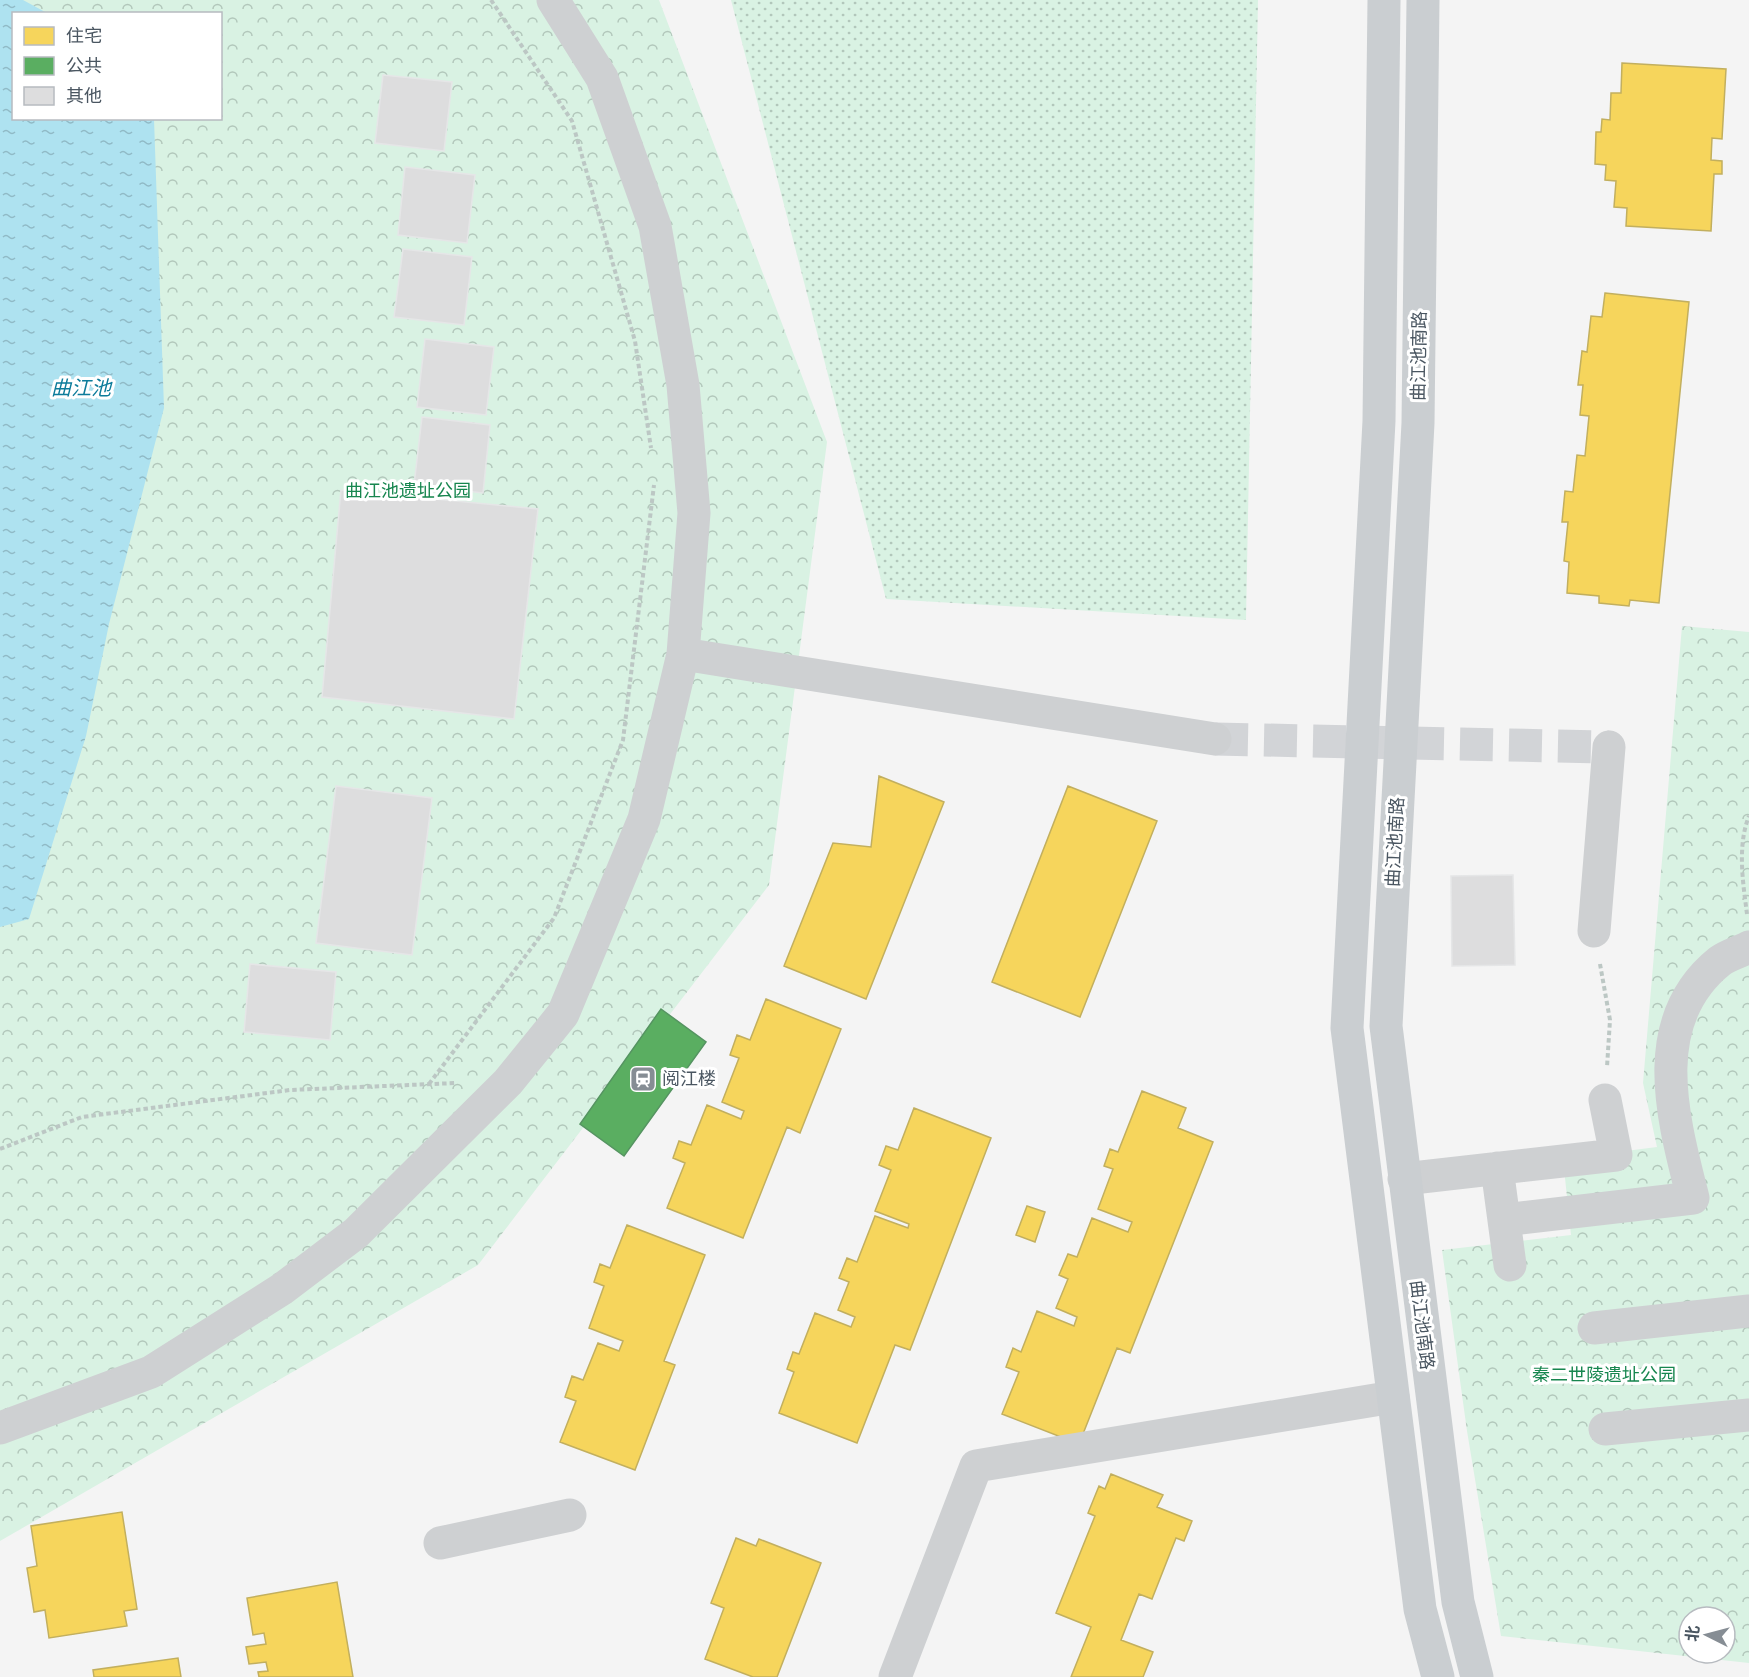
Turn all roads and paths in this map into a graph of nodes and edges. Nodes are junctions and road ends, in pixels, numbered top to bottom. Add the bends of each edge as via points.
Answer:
1 (491, 0) edge
2 (553, 0) edge
3 (1384, 0) edge
4 (1423, 0) edge
5 (652, 455) dead end
6 (655, 478) dead end
7 (683, 654) junction
8 (1215, 739) tunnel mouth
9 (1609, 747) dead end
10 (1749, 816) edge
11 (1594, 931) joint
12 (1748, 933) edge
13 (508, 1082) junction
14 (429, 1084) junction
15 (1605, 1100) joint
16 (0, 1149) edge
17 (1616, 1155) junction
18 (1497, 1168) junction
19 (1404, 1179) junction
20 (1626, 1204) junction
21 (1504, 1220) junction
22 (1510, 1265) dead end
23 (1749, 1311) edge
24 (1594, 1328) dead end
25 (1393, 1397) junction
26 (1749, 1415) edge
27 (0, 1428) edge
28 (1605, 1429) dead end
29 (570, 1515) dead end
30 (440, 1543) dead end
31 (895, 1677) edge
32 (1438, 1677) edge
33 (1477, 1677) edge

1 - 5 path via 572,121 635,341
2 - 7 street via 602,78 655,226 683,385 694,513
3 - 25 main road, 曲江池南路 via 1379,421 1347,1028
4 - 19 main road, 曲江池南路 via 1418,423 1386,1026
6 - 14 path via 623,740 554,918
7 - 8 street
7 - 13 street via 644,819 563,1014
9 - 11 street
10 - 12 path via 1742,864
11 - 15 path via 1610,1020
12 - 20 street via 1695,985 1677,1020 1671,1096 1693,1198
13 - 14 path
13 - 27 street via 356,1233 282,1289 152,1372
14 - 16 path via 290,1089 82,1117
15 - 17 street
17 - 18 street
17 - 20 street
18 - 19 street
18 - 21 street
19 - 33 main road, 曲江池南路 via 1458,1602
20 - 21 street
21 - 22 street
23 - 24 street
25 - 31 street via 976,1466
25 - 32 main road, 曲江池南路 via 1420,1609
26 - 28 street
29 - 30 street

